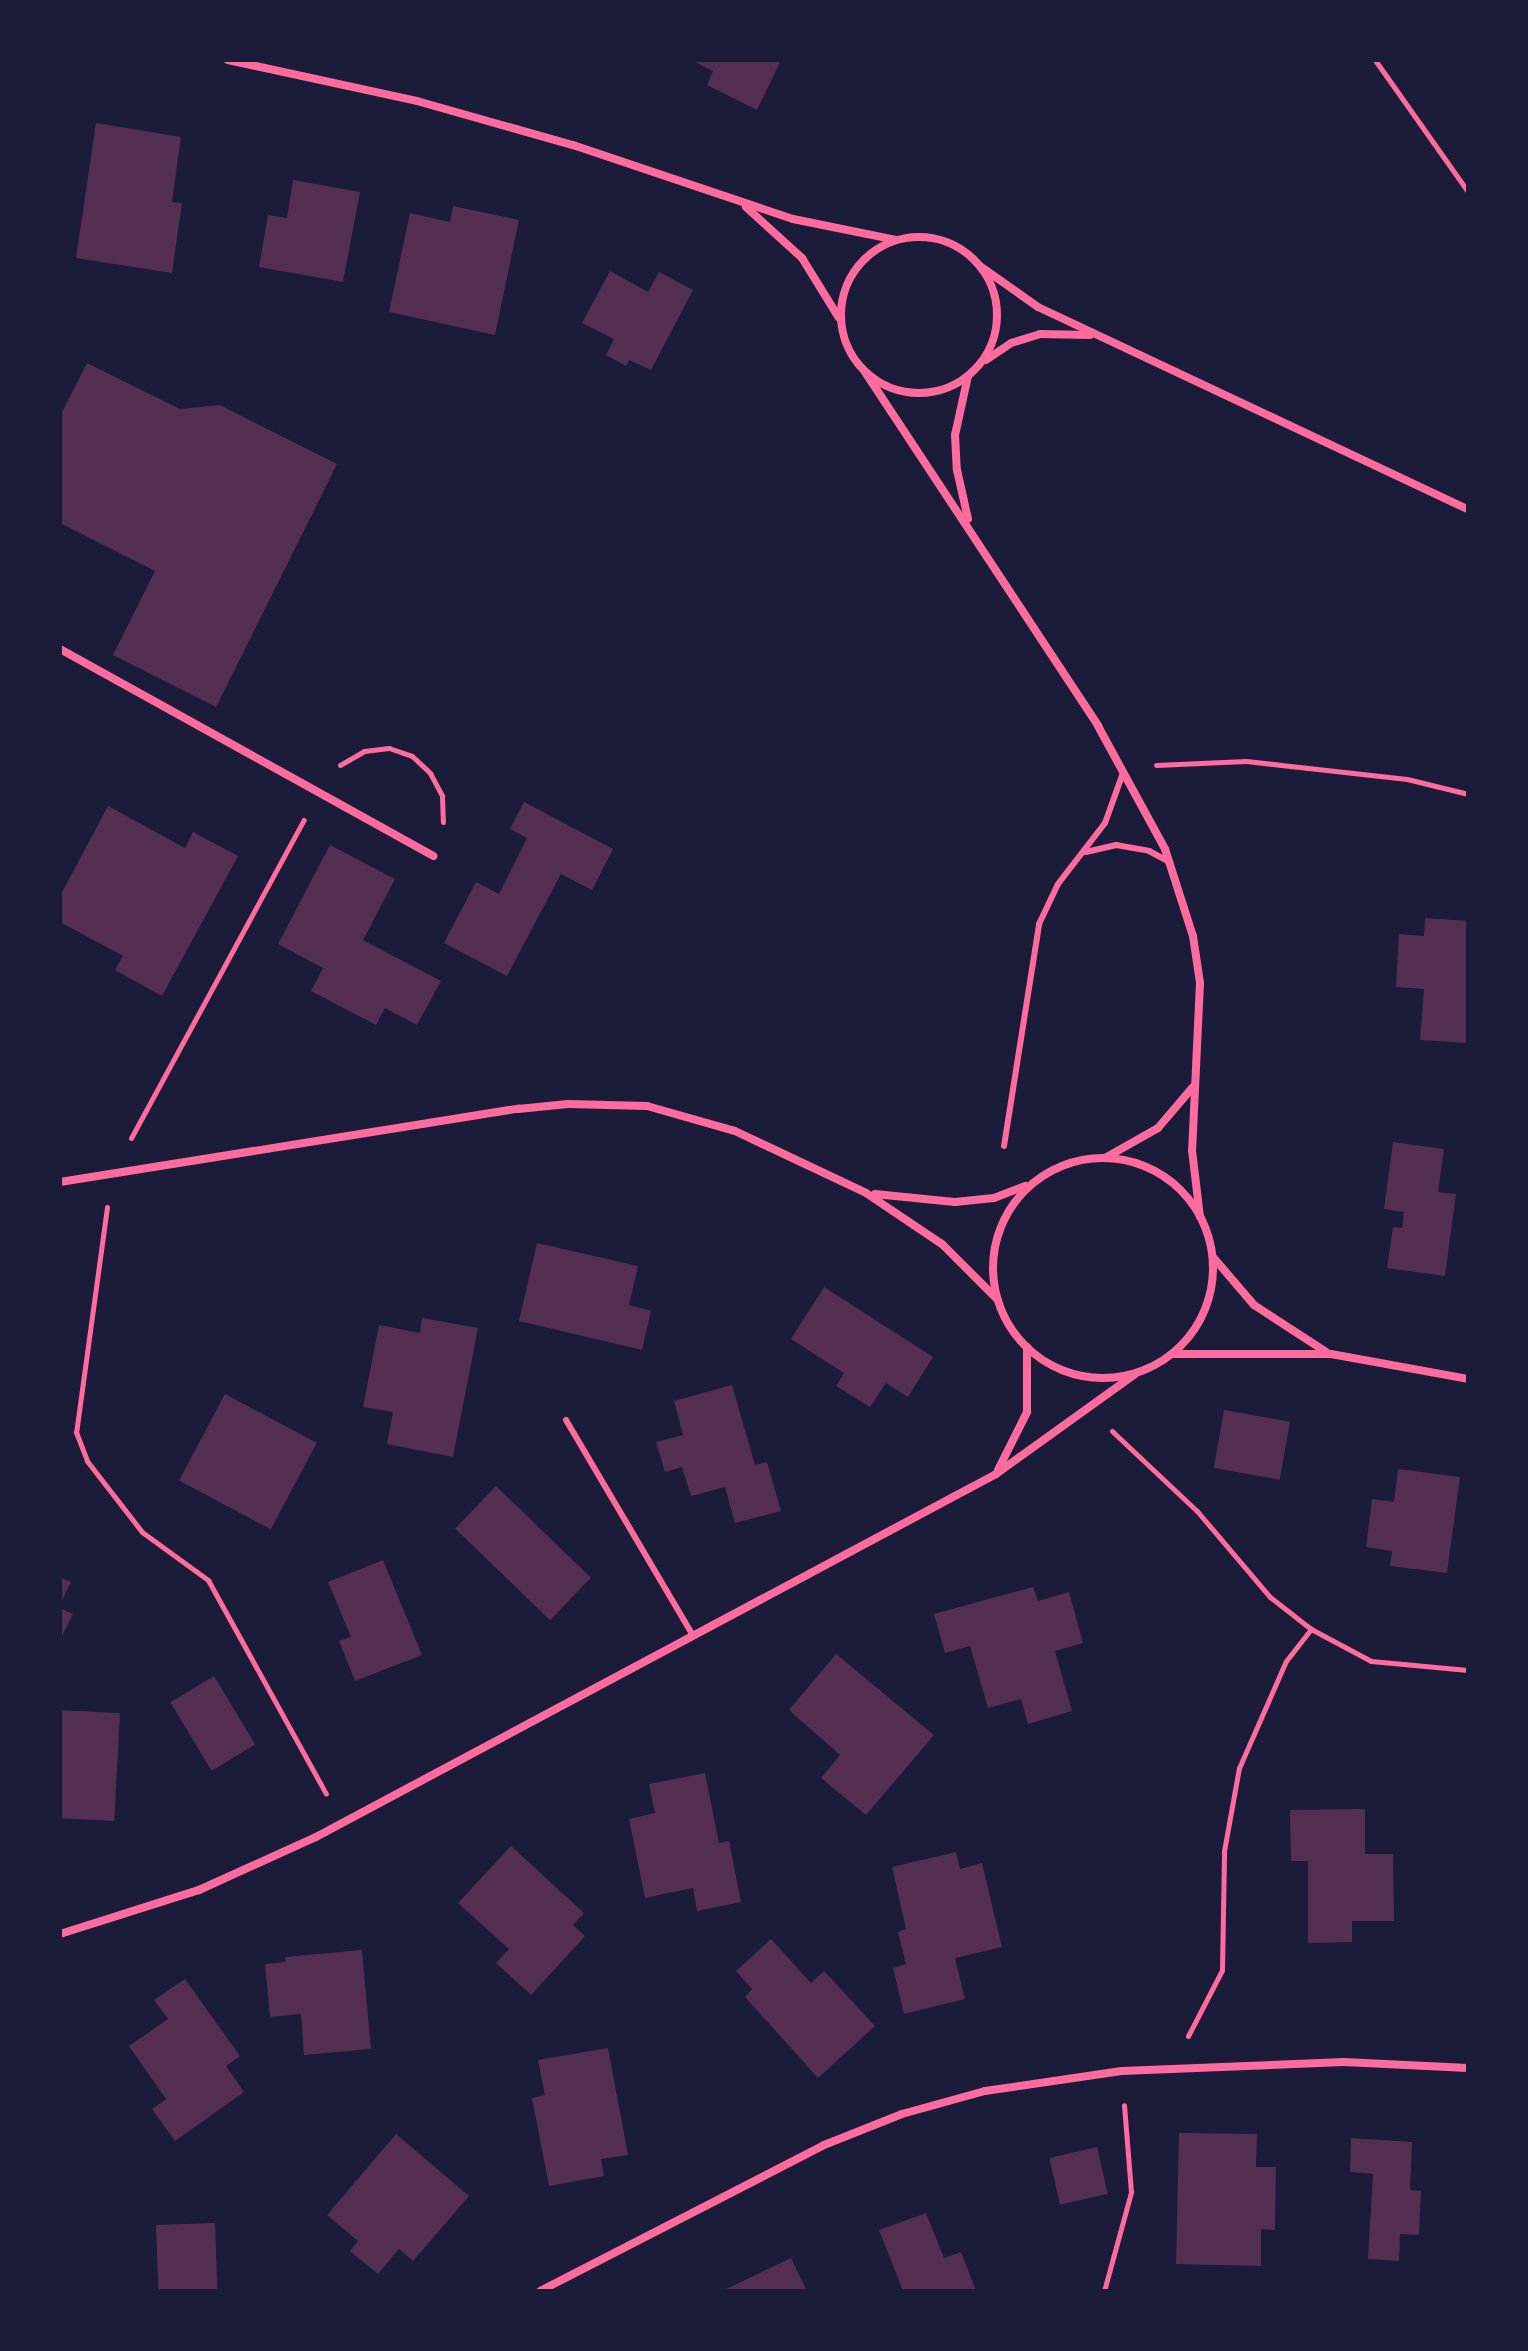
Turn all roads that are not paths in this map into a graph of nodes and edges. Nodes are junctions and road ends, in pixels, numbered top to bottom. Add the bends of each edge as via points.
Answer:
1 (228, 60) edge
2 (736, 200) junction
3 (896, 240) junction
4 (980, 266) junction
5 (842, 323) junction
6 (1103, 337) junction
7 (979, 365) junction
8 (865, 372) junction
9 (968, 376) junction
10 (1468, 509) edge
11 (971, 527) junction
12 (60, 649) edge
13 (1124, 768) junction
14 (1083, 853) junction
15 (433, 856) road end
16 (1170, 862) junction
17 (1195, 1083) junction
18 (1004, 1146) dead end
19 (1103, 1159) junction
20 (60, 1182) edge
21 (1034, 1182) junction
22 (866, 1193) junction
23 (1200, 1217) junction
24 (1213, 1257) junction
25 (998, 1300) junction
26 (1027, 1346) junction
27 (1173, 1354) junction
28 (1331, 1354) junction
29 (1135, 1374) junction
30 (1468, 1379) edge
31 (566, 1420) dead end
32 (996, 1474) junction
33 (693, 1636) junction
34 (60, 1934) edge
35 (1468, 2068) edge
36 (540, 2291) edge

1 - 2 street via 417,101 573,145
2 - 3 street via 832,229
2 - 5 street via 789,243
3 - 4 street via 941,240
3 - 5 street via 869,254 850,278
4 - 6 street via 1038,307
4 - 7 street via 997,307 994,337
5 - 8 street via 850,352
6 - 7 street via 1040,334 1011,343
6 - 10 street
7 - 9 street
8 - 9 street via 883,384 913,392 942,390
8 - 11 street
9 - 11 street via 956,418 955,453
11 - 13 street
12 - 15 street
13 - 14 lane via 1110,814
13 - 16 street
14 - 16 lane via 1116,845 1149,851
14 - 18 lane via 1051,896 1034,940
16 - 17 street via 1193,936 1200,983
17 - 19 street via 1158,1128
17 - 23 street via 1192,1150
19 - 21 street via 1071,1162
19 - 23 street via 1155,1170 1174,1184
20 - 22 street via 518,1109 610,1104 708,1121
21 - 22 street via 994,1198 955,1202
21 - 25 street via 1018,1197 997,1236
22 - 25 street via 942,1244
23 - 24 street
24 - 27 street via 1214,1278 1201,1320
24 - 28 street via 1261,1311
25 - 26 street
26 - 29 street via 1073,1374
26 - 32 street via 1027,1412
27 - 28 street
27 - 29 street
28 - 30 street
29 - 32 street
31 - 33 lane
32 - 33 street
33 - 34 street via 342,1823 199,1890
35 - 36 street via 1370,2062 1122,2071 985,2091 862,2128 786,2162

